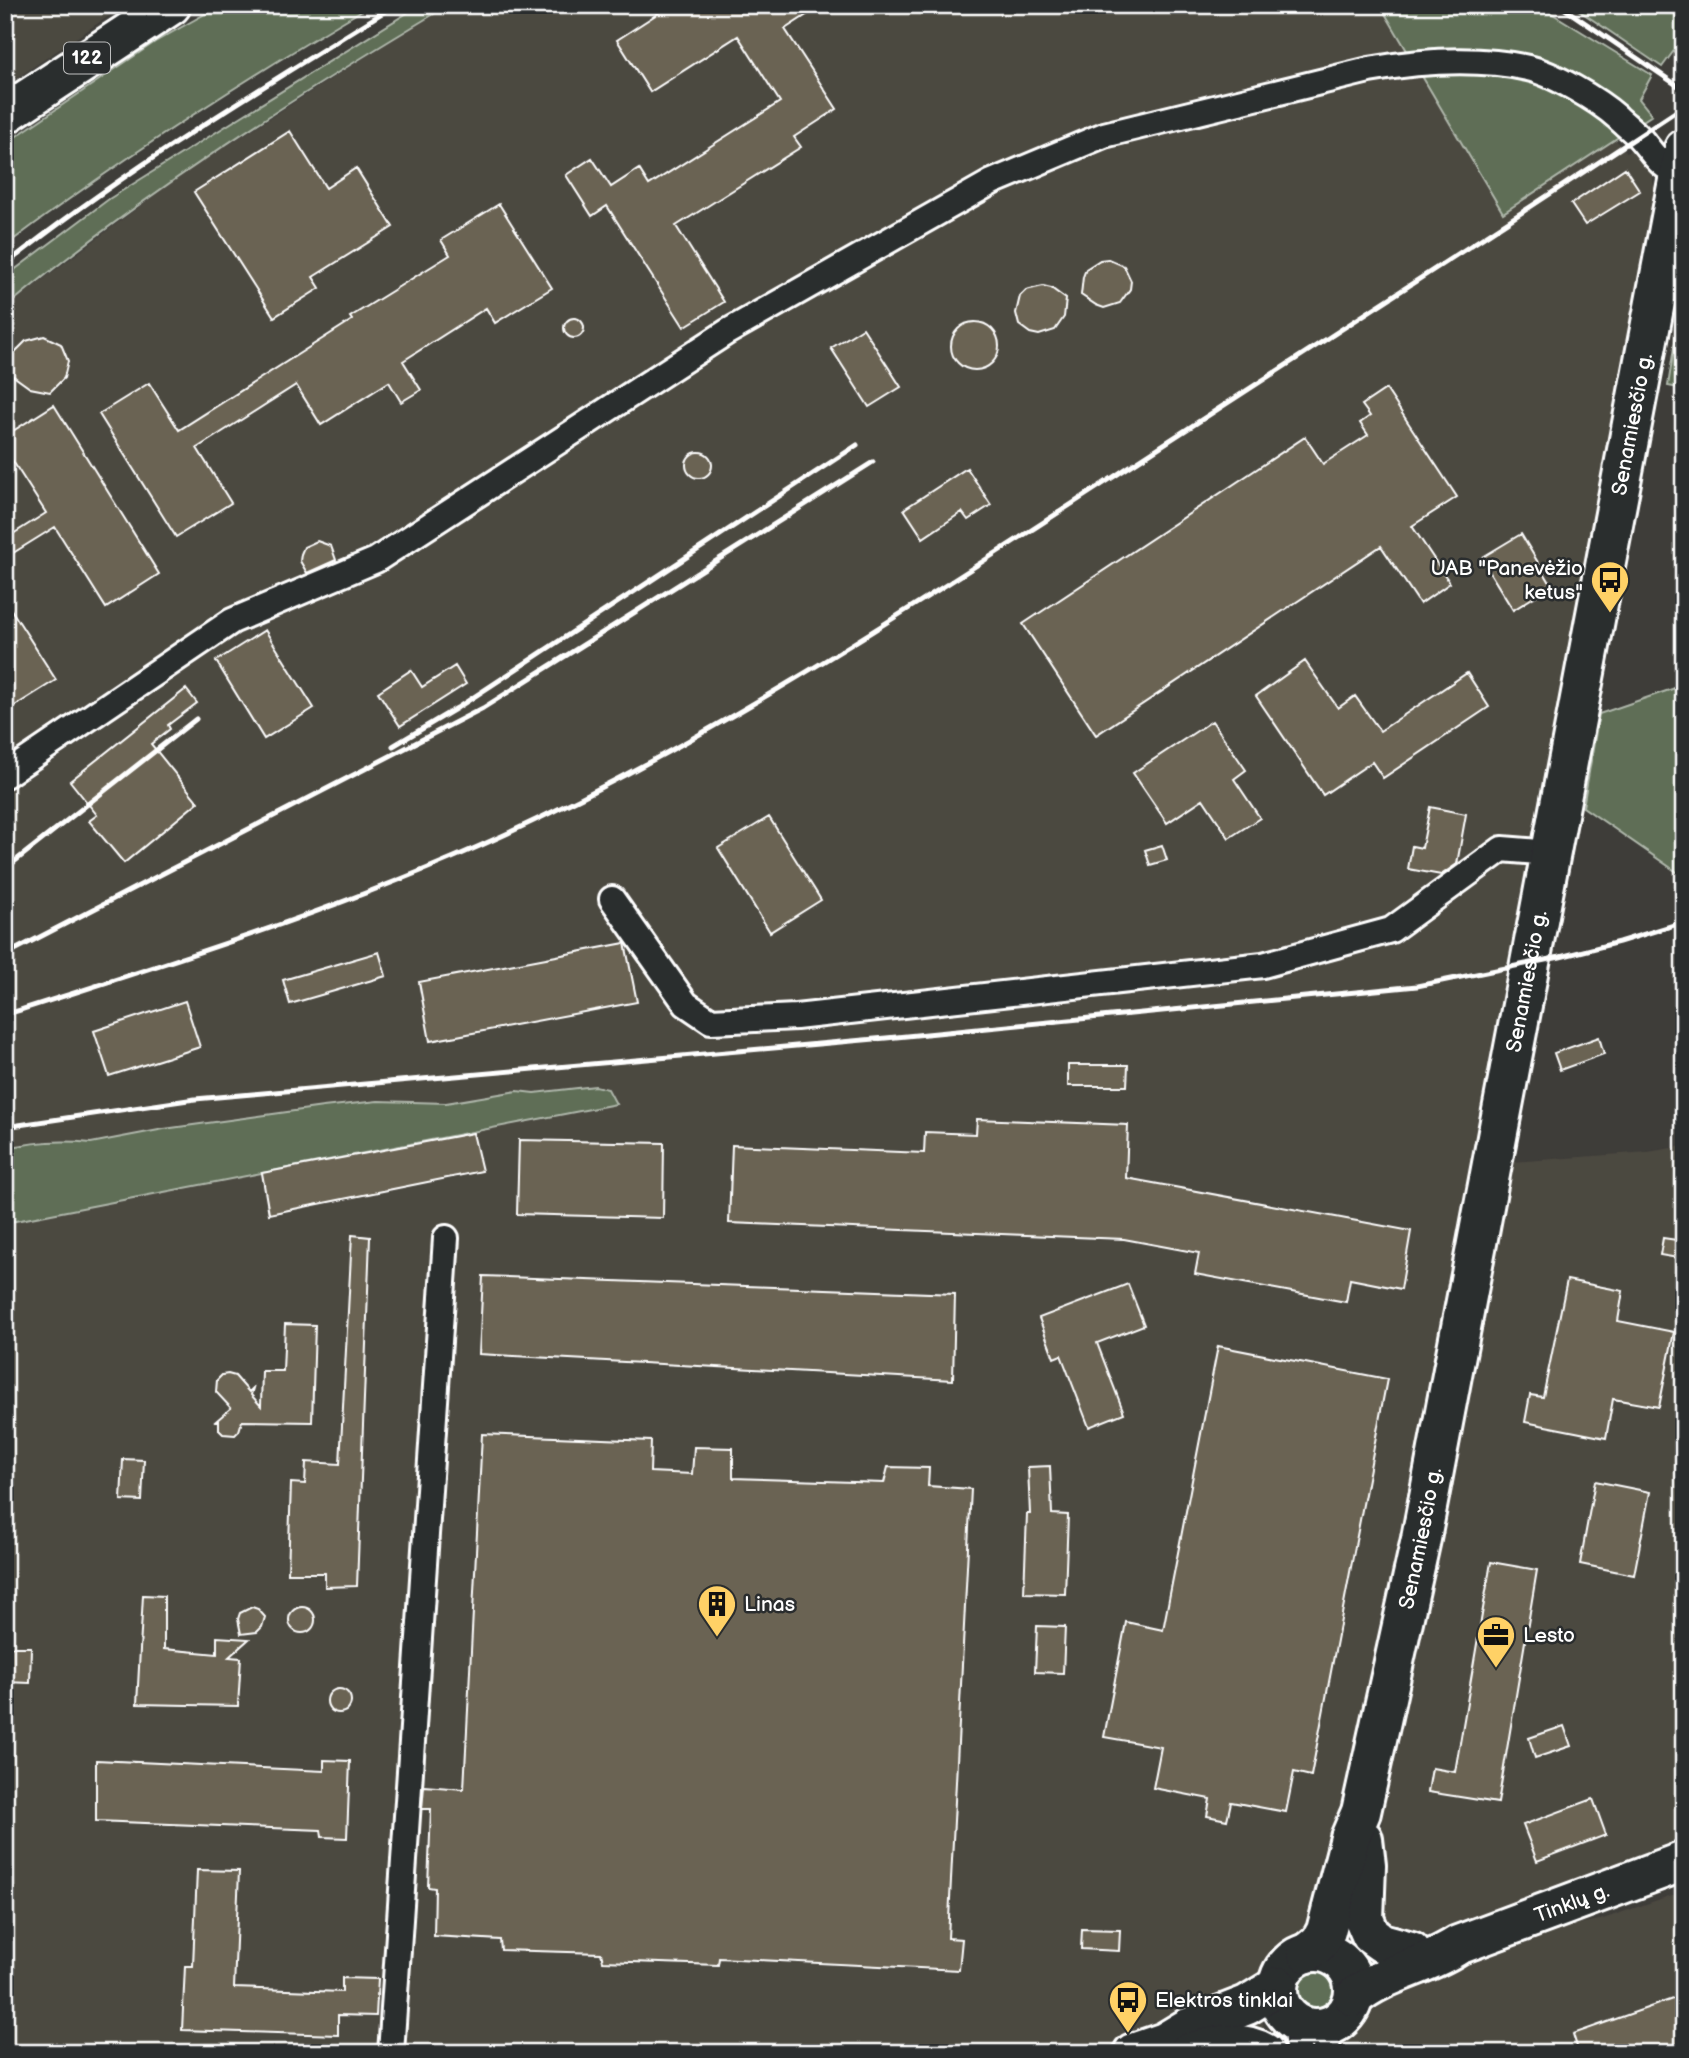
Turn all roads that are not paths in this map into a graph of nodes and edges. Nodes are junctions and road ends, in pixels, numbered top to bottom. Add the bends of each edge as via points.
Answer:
1 (171, 5) edge
2 (5, 114) edge
3 (1681, 161) edge
4 (5, 775) edge
5 (1551, 853) junction
6 (612, 899) dead end
7 (446, 1238) dead end
8 (1362, 1825) junction
9 (1684, 1861) edge
10 (1371, 1935) joint
11 (1458, 1945) junction
12 (1411, 1951) junction
13 (1335, 1993) edge
14 (1290, 2019) edge
15 (1162, 2049) edge
16 (391, 2053) edge
17 (1265, 2053) edge

1 - 2 main road, 122
3 - 4 street via 1668,170 1611,112 1577,90 1530,68 1470,62 1412,62 1369,70 1104,135 992,181 727,331 376,560 232,621
3 - 5 main road, Senamiesčio g.
5 - 6 street via 1502,849 1391,930 1263,965 723,1021 710,1021 686,1004
5 - 8 main road, Senamiesčio g.
7 - 16 street
8 - 10 main road, Senamiesčio g. via 1364,1919
8 - 13 main road, Senamiesčio g. via 1350,1838 1320,1942
9 - 11 main road, Tinklų g.
10 - 12 main road, Tinklų g.
11 - 12 main road, Tinklų g.
11 - 13 main road, Tinklų g. via 1439,1958
12 - 13 main road, Tinklų g.
13 - 14 main road via 1314,2028
13 - 14 main road, Senamiesčio g. via 1296,1957 1287,1965
14 - 15 main road via 1247,2004 1188,2028
15 - 17 main road via 1237,2043

